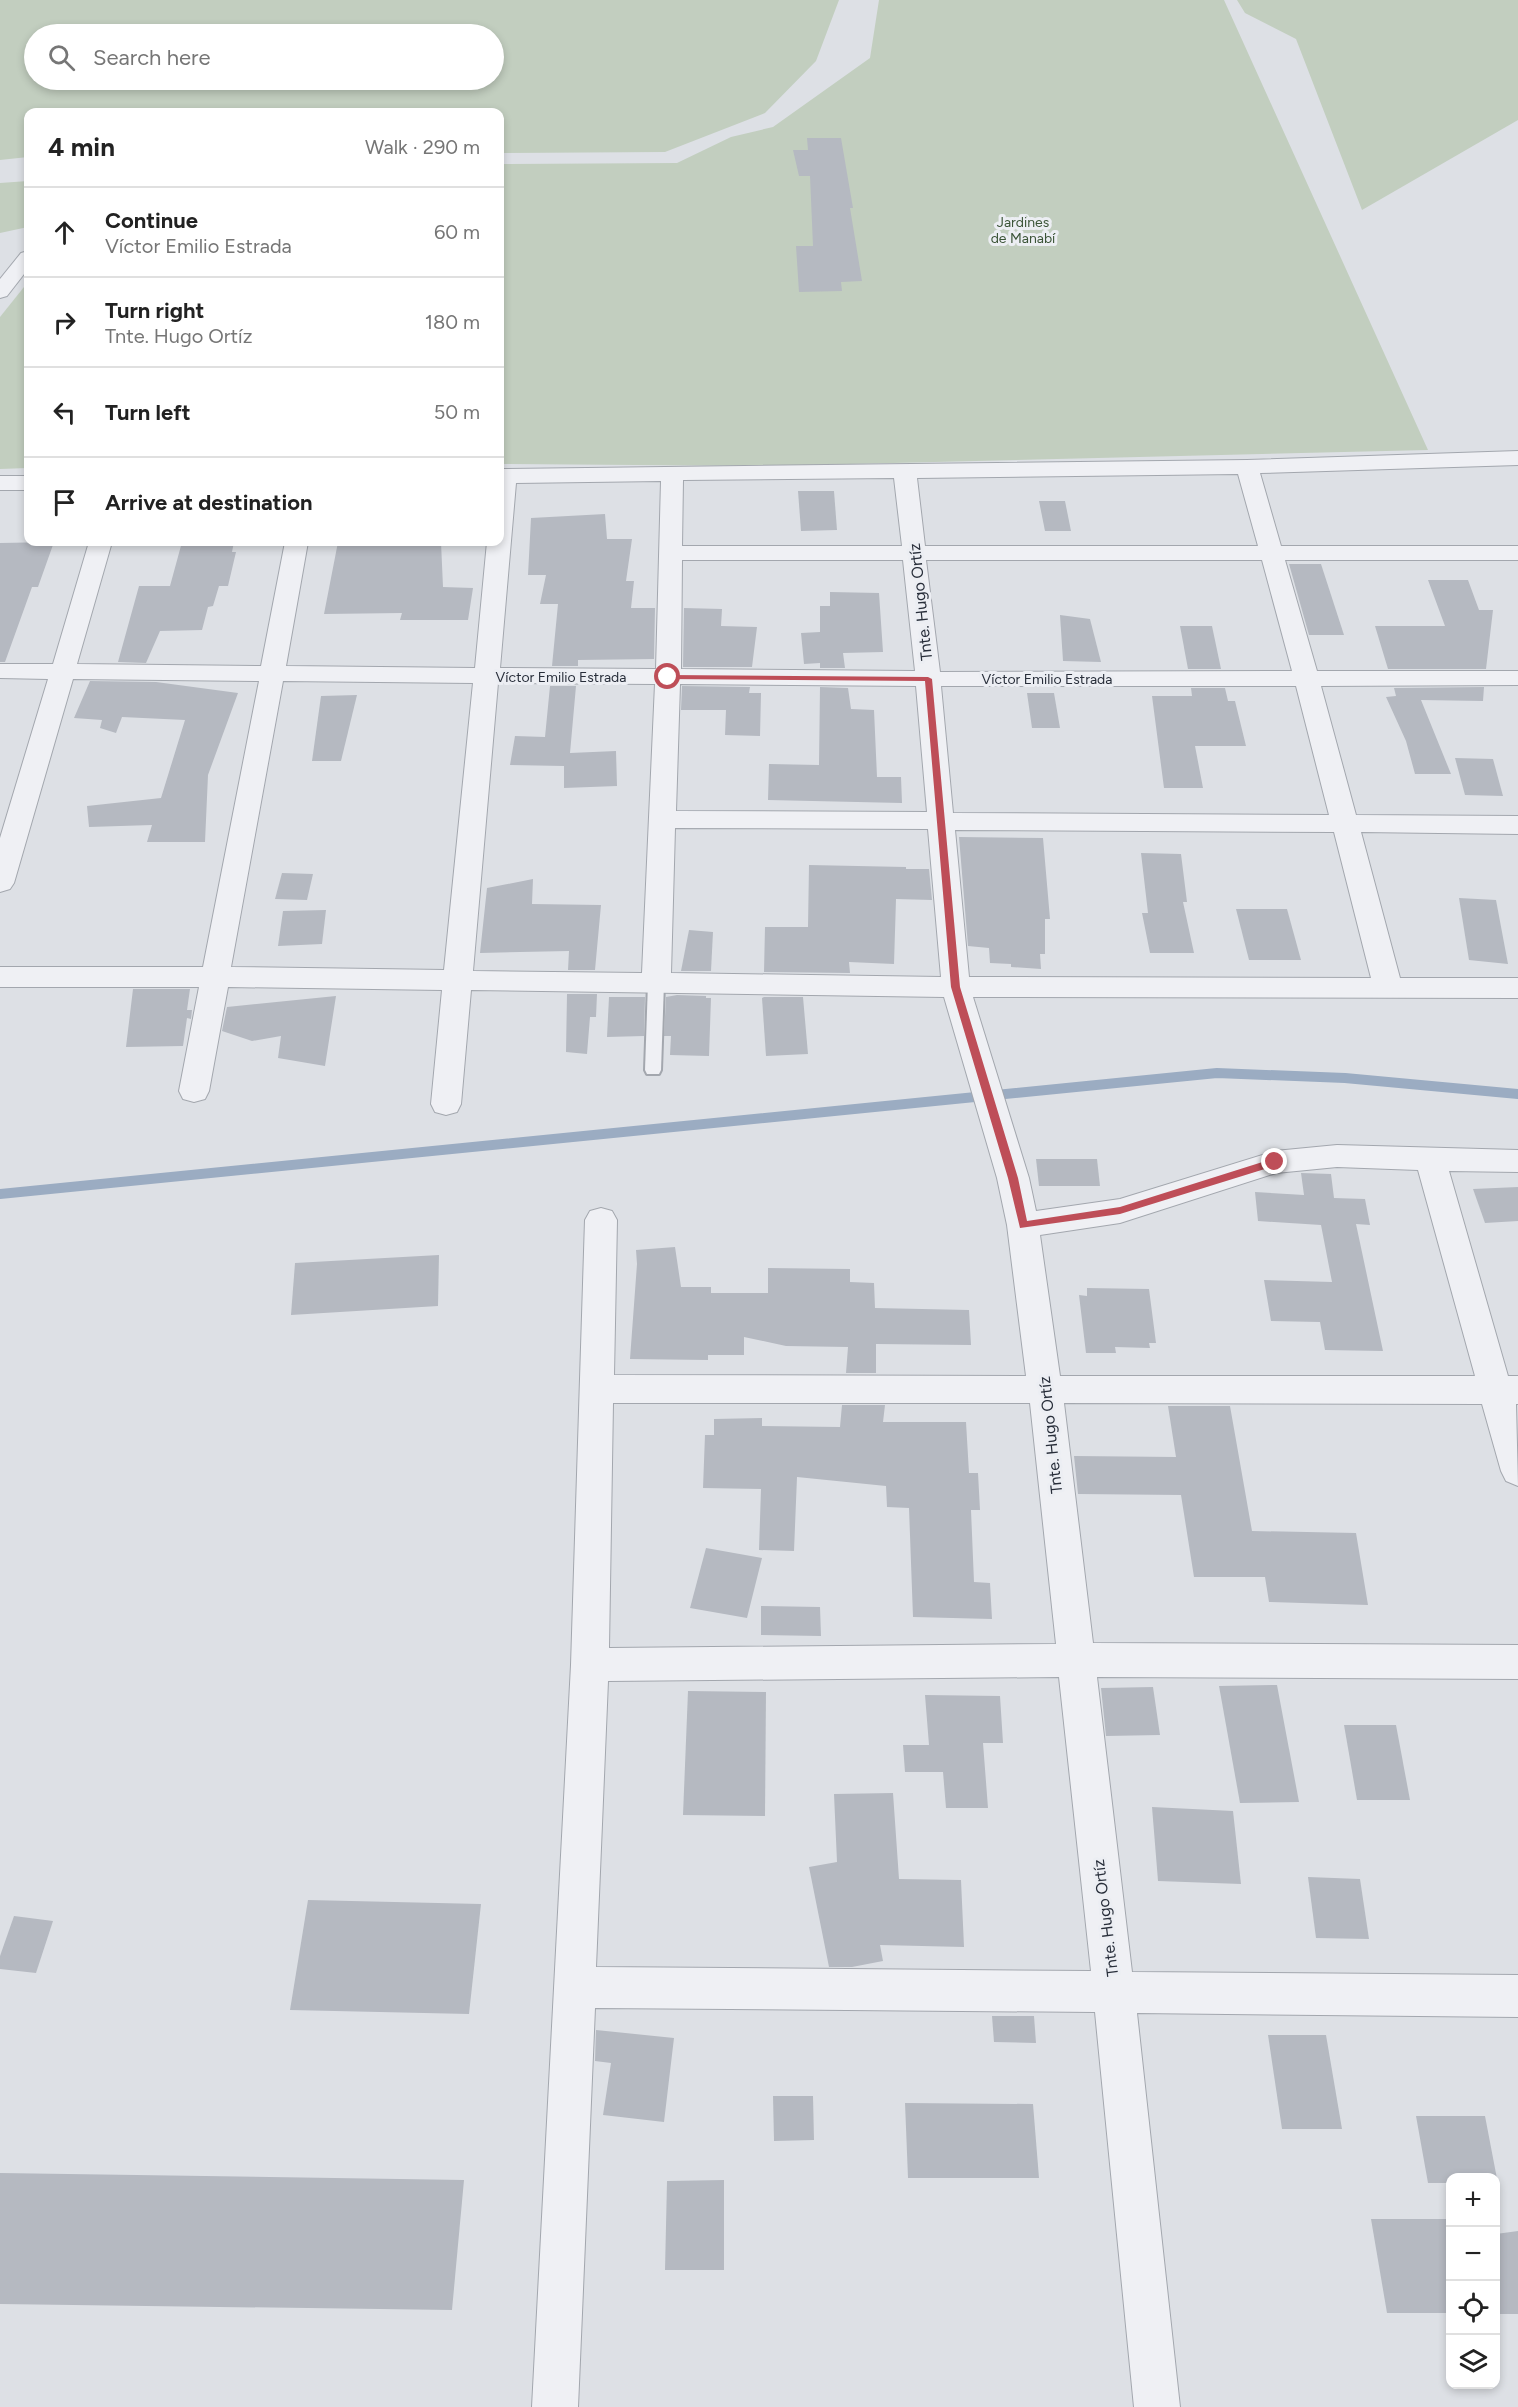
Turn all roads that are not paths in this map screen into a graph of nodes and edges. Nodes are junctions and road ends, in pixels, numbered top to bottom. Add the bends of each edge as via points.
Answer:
1 (24, 262) edge
2 (0, 292) edge
3 (1518, 458) edge
4 (1247, 467) junction
5 (905, 472) junction
6 (672, 475) junction
7 (504, 476) edge
8 (0, 483) edge
9 (24, 483) edge
10 (100, 546) edge
11 (296, 546) edge
12 (499, 546) edge
13 (671, 553) junction
14 (915, 553) junction
15 (1270, 553) junction
16 (1518, 553) edge
17 (0, 671) edge
18 (62, 672) junction
19 (273, 675) junction
20 (488, 676) junction
21 (668, 677) junction
22 (1518, 678) edge
23 (928, 679) junction
24 (1307, 679) junction
25 (662, 819) junction
26 (940, 822) junction
27 (1346, 825) junction
28 (1518, 825) edge
29 (0, 883) edge
30 (0, 976) edge
31 (216, 977) junction
32 (457, 980) junction
33 (656, 983) junction
34 (1389, 988) junction
35 (1518, 988) edge
36 (958, 995) junction
37 (653, 1070) dead end
38 (194, 1091) dead end
39 (446, 1104) dead end
40 (1430, 1158) junction
41 (1518, 1161) edge
42 (601, 1220) dead end
43 (1023, 1226) junction
44 (597, 1389) junction
45 (1045, 1389) junction
46 (1507, 1390) edge
47 (1518, 1471) edge
48 (1074, 1660) junction
49 (1518, 1662) edge
50 (590, 1665) junction
51 (575, 1987) junction
52 (1114, 1992) junction
53 (1518, 1996) edge
54 (555, 2407) edge
55 (1157, 2407) edge

1 - 2 street
3 - 4 street
4 - 5 street
4 - 15 street
5 - 6 street
5 - 14 street, Tnte. Hugo Ortíz
6 - 7 street
6 - 13 street
8 - 9 street
10 - 18 street
11 - 19 street
12 - 20 street
13 - 14 street
13 - 21 street
14 - 15 street
14 - 23 street, Tnte. Hugo Ortíz
15 - 16 street
15 - 24 street
17 - 18 street, Víctor Emilio Estrada
18 - 19 street, Víctor Emilio Estrada
18 - 29 street
19 - 20 street, Víctor Emilio Estrada
19 - 31 street
20 - 21 street, Víctor Emilio Estrada
20 - 32 street
21 - 23 street, Víctor Emilio Estrada
21 - 25 street
22 - 24 street, Víctor Emilio Estrada
23 - 24 street, Víctor Emilio Estrada
23 - 26 street, Tnte. Hugo Ortíz
24 - 27 street
25 - 26 street
25 - 33 street
26 - 27 street
26 - 36 street, Tnte. Hugo Ortíz
27 - 28 street
27 - 34 street
30 - 31 street
31 - 32 street
31 - 38 street
32 - 33 street
32 - 39 street
33 - 36 street
33 - 37 lane
34 - 35 street
34 - 36 street
36 - 43 street, Tnte. Hugo Ortíz
40 - 41 street
40 - 43 street via 1337,1156 1275,1162 1120,1211
40 - 46 street
42 - 44 street
43 - 45 street, Tnte. Hugo Ortíz
44 - 45 street
44 - 50 street
45 - 46 street
45 - 48 street, Tnte. Hugo Ortíz
46 - 47 street
48 - 49 street
48 - 50 street
48 - 52 street, Tnte. Hugo Ortíz
50 - 51 street
51 - 52 street
51 - 54 street
52 - 53 street
52 - 55 street, Tnte. Hugo Ortíz

